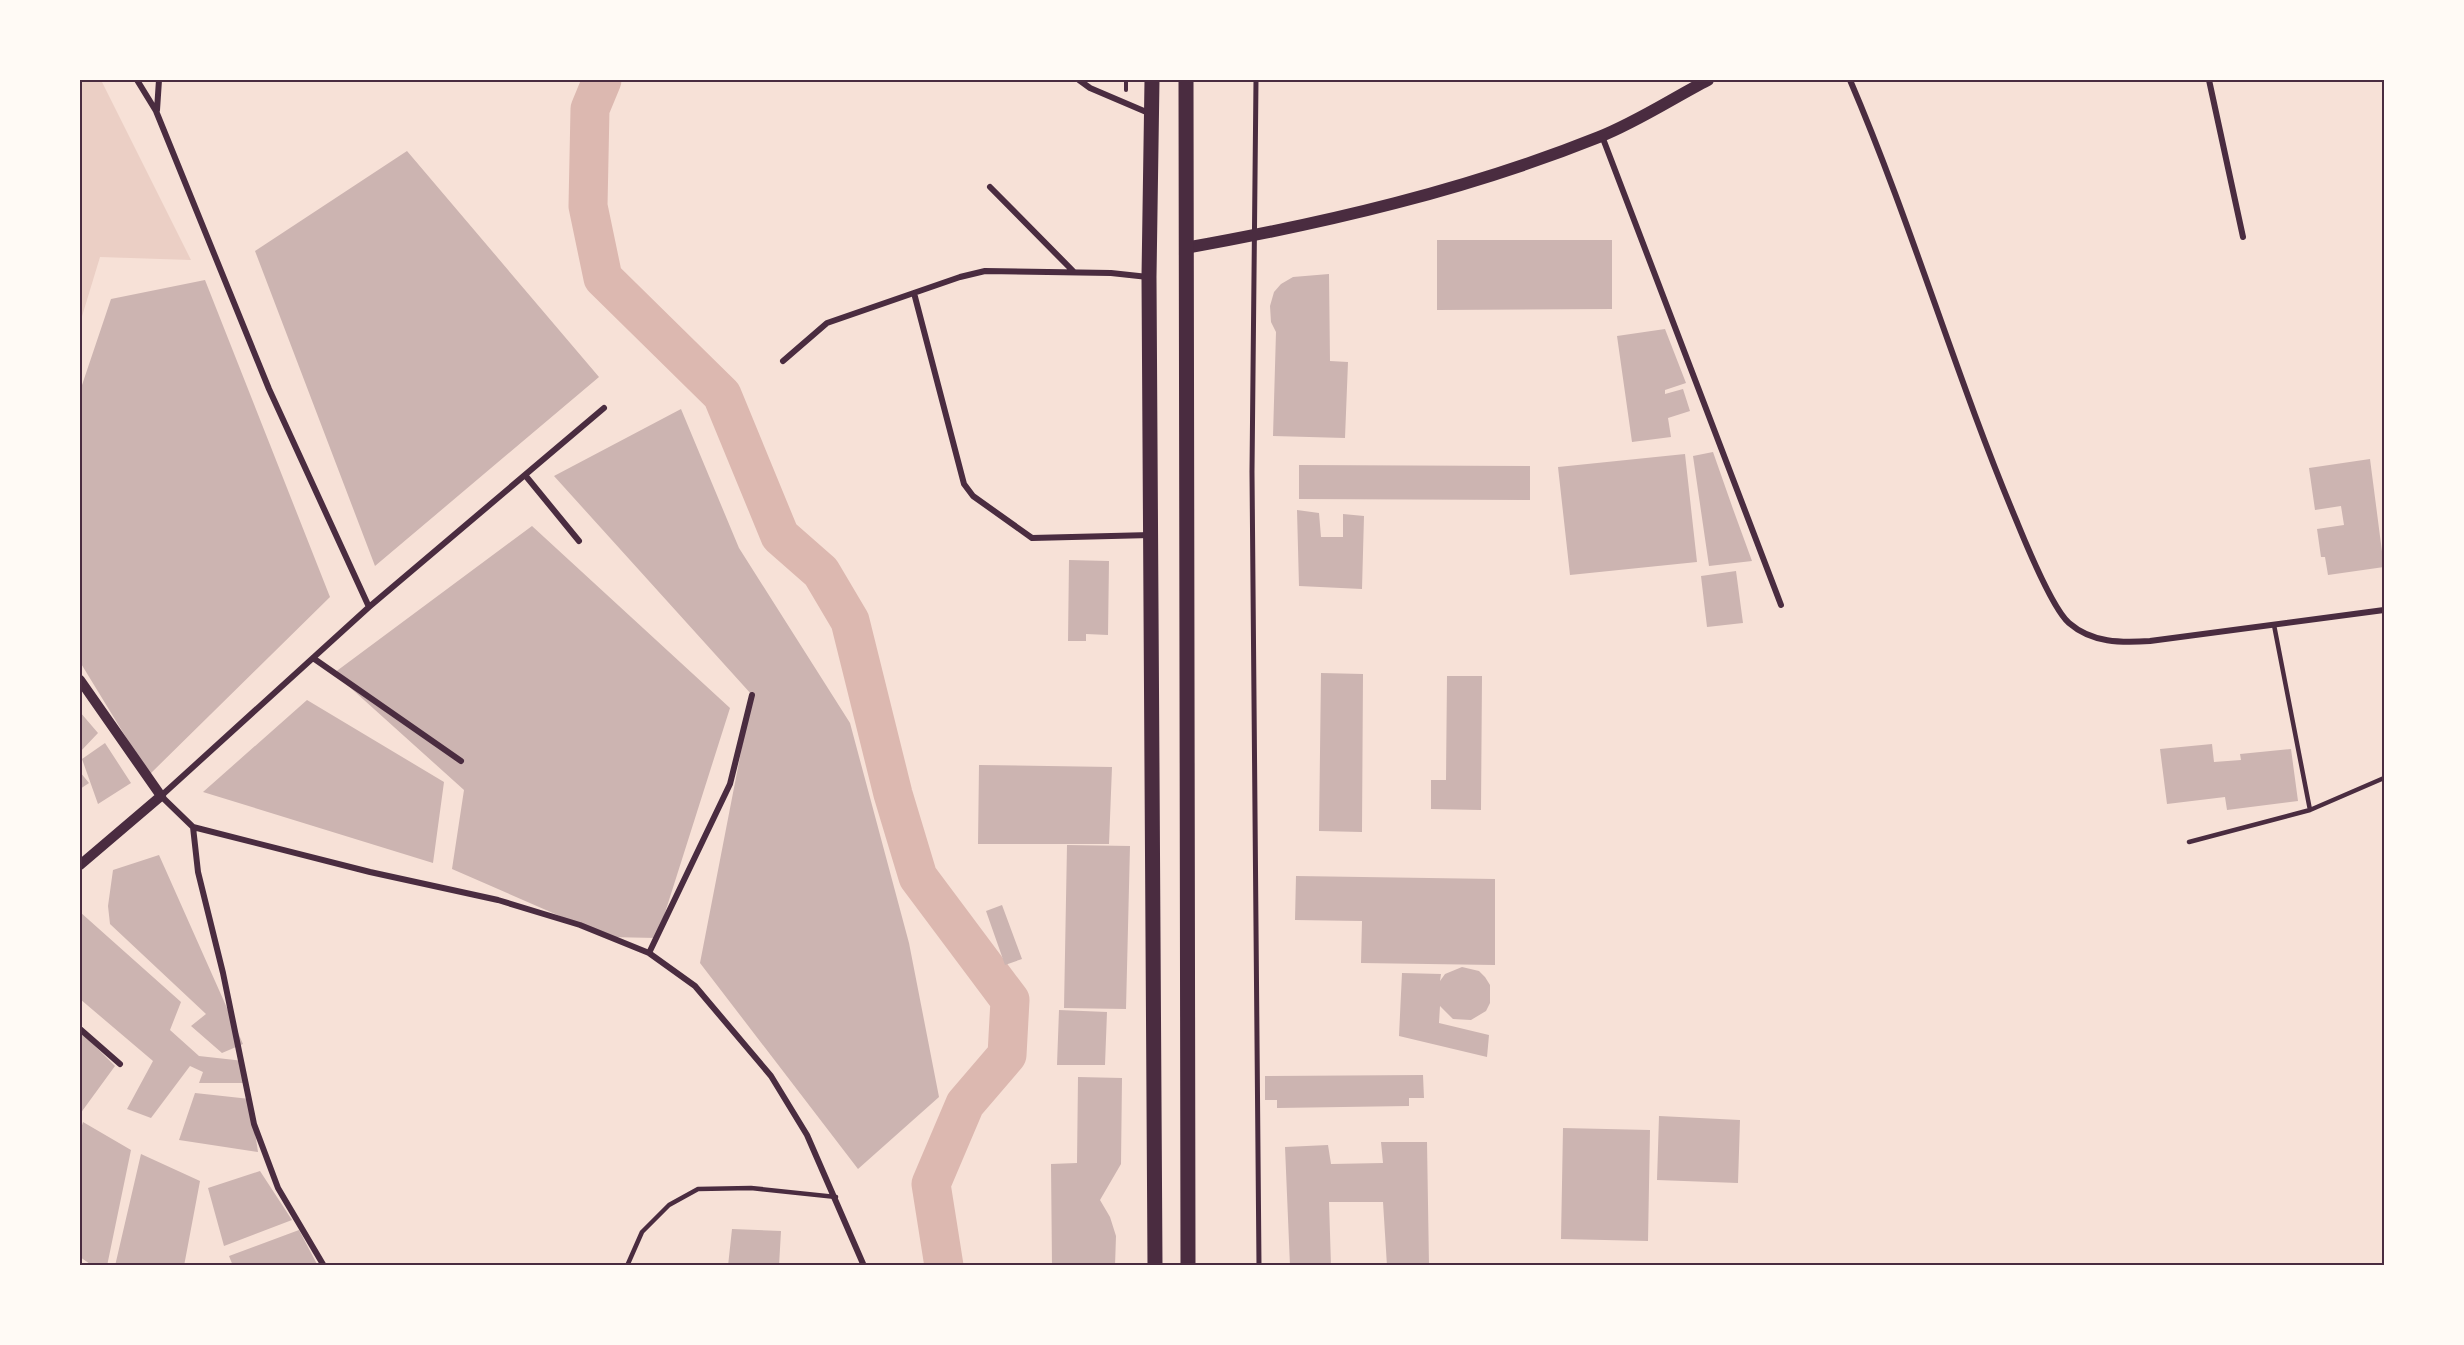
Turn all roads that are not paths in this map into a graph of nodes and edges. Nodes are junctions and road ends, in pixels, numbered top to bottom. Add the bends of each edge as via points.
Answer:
1 (137, 80) edge
2 (159, 80) edge
3 (1079, 80) edge
4 (1152, 80) edge
5 (1186, 80) edge
6 (1256, 80) edge
7 (1708, 80) edge
8 (1850, 80) edge
9 (2209, 80) edge
10 (156, 111) junction
11 (1152, 114) junction
12 (1602, 136) junction
13 (990, 187) dead end
14 (1254, 235) junction
15 (2243, 237) dead end
16 (1185, 248) junction
17 (1074, 272) junction
18 (1149, 278) junction
19 (914, 293) junction
20 (783, 361) dead end
21 (604, 408) dead end
22 (525, 475) junction
23 (1151, 535) junction
24 (579, 541) dead end
25 (1781, 605) dead end
26 (369, 607) junction
27 (2385, 610) edge
28 (2274, 625) junction
29 (313, 658) junction
30 (80, 680) edge
31 (752, 695) dead end
32 (461, 761) dead end
33 (2385, 778) edge
34 (161, 796) junction
35 (2310, 810) junction
36 (193, 827) junction
37 (2189, 842) dead end
38 (80, 865) edge
39 (649, 953) junction
40 (80, 1029) edge
41 (120, 1064) dead end
42 (836, 1197) junction
43 (324, 1266) edge
44 (627, 1266) edge
45 (864, 1266) edge
46 (1155, 1266) edge
47 (1188, 1266) edge
48 (1259, 1266) edge

1 - 10 street
2 - 10 street
3 - 11 street
4 - 11 main road
5 - 16 main road
6 - 14 street
7 - 12 main road
8 - 28 street via 2004,491 2036,568 2067,622 2093,638 2117,643
9 - 15 street
10 - 26 street via 269,389
11 - 18 main road
12 - 14 main road via 1480,182
12 - 25 street
13 - 17 street
14 - 16 main road
14 - 48 street via 1252,472
16 - 47 main road
17 - 18 street
17 - 19 street via 985,271
18 - 23 main road
19 - 20 street via 827,323
19 - 23 street via 964,484 973,496 1032,538
21 - 22 street
22 - 24 street
22 - 26 street
23 - 46 main road
26 - 29 street
27 - 28 street
28 - 35 lane
29 - 32 street
29 - 34 street
30 - 34 street
31 - 39 street via 730,784
33 - 35 lane
34 - 36 street
34 - 38 street
35 - 37 lane
36 - 39 street via 498,900 580,925
36 - 43 street via 198,872 224,973 254,1124 278,1188
39 - 42 street via 695,986 771,1076 807,1135
40 - 41 street
42 - 44 lane via 751,1188 698,1189 669,1205 642,1232
42 - 45 street

